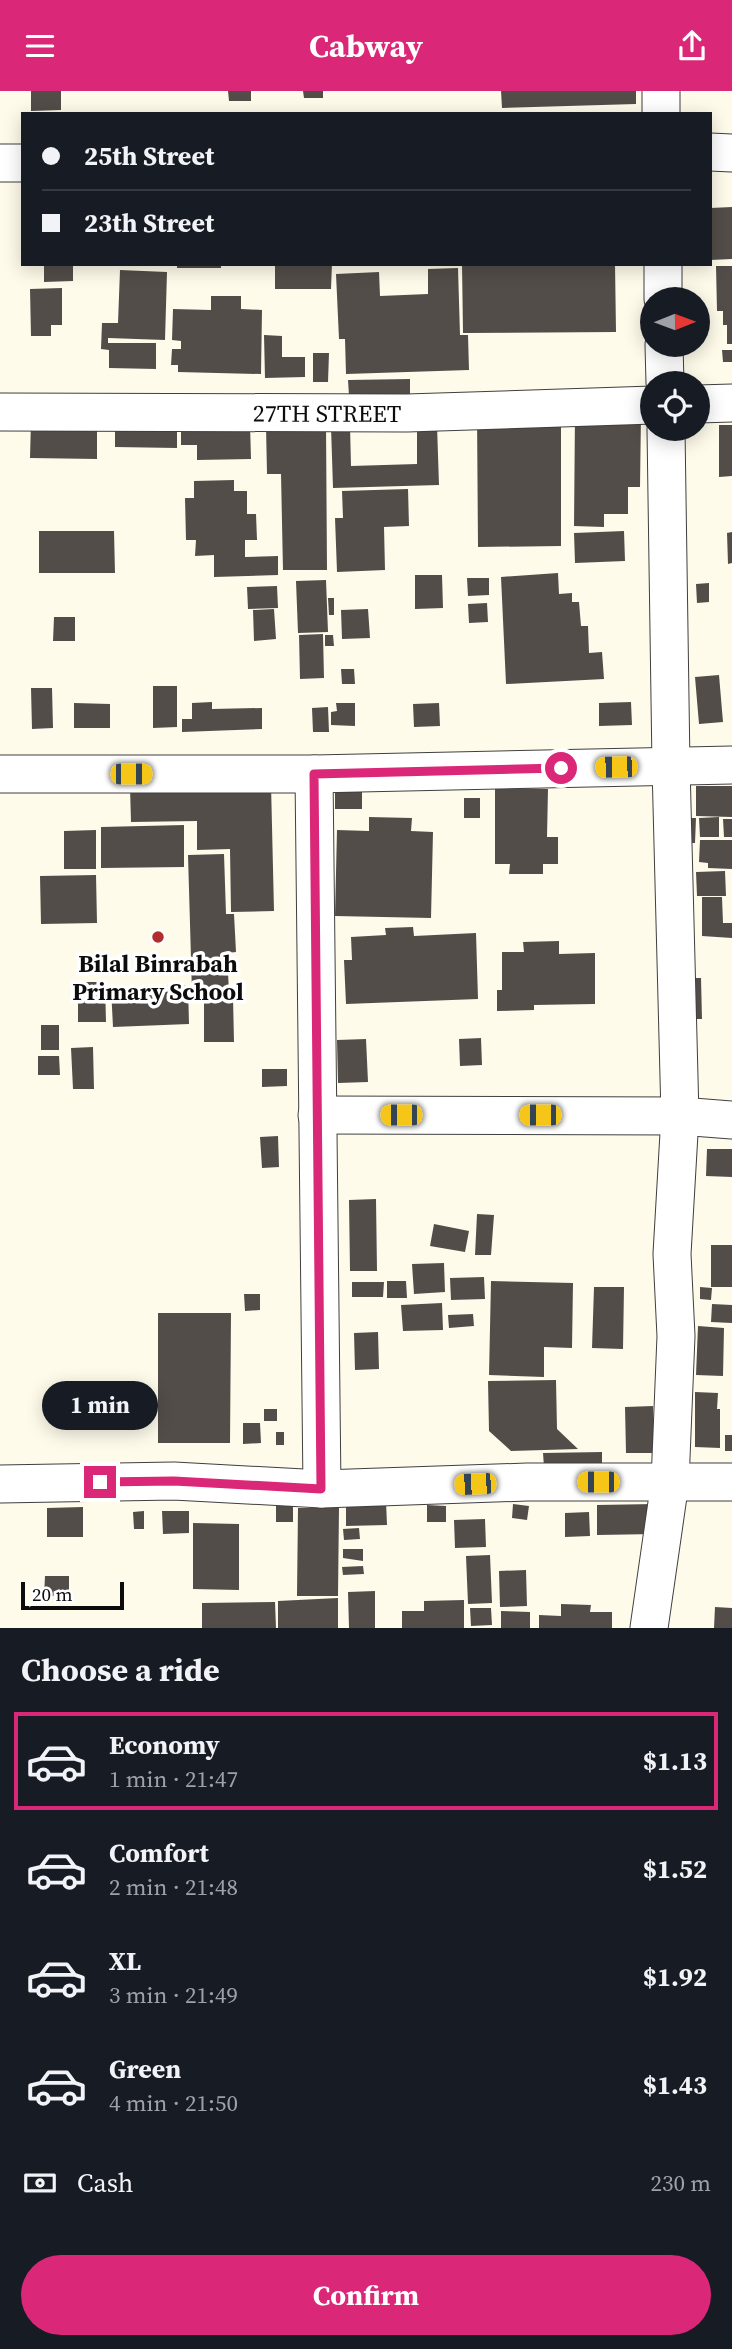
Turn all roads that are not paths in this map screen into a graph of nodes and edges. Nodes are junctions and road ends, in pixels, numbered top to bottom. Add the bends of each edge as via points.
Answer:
1 (661, 91) edge
2 (661, 112) edge
3 (712, 152) edge
4 (732, 153) edge
5 (0, 163) edge
6 (21, 163) edge
7 (663, 266) edge
8 (663, 287) edge
9 (732, 403) edge
10 (710, 404) edge
11 (640, 405) edge
12 (0, 412) edge
13 (666, 441) edge
14 (732, 765) edge
15 (671, 766) junction
16 (0, 774) edge
17 (314, 774) junction
18 (317, 1115) junction
19 (680, 1116) junction
20 (732, 1119) edge
21 (670, 1482) junction
22 (732, 1482) edge
23 (0, 1484) edge
24 (321, 1489) junction
25 (649, 1628) edge

1 - 2 street
3 - 4 street
5 - 6 street
7 - 8 street
9 - 10 street
11 - 12 street, 27TH STREET via 407,413
13 - 15 street
14 - 15 street
15 - 17 street
15 - 19 street
16 - 17 street
17 - 18 street
18 - 19 street
18 - 24 street
19 - 20 street
19 - 21 street
21 - 22 street
21 - 24 street
21 - 25 street
23 - 24 street via 174,1481

